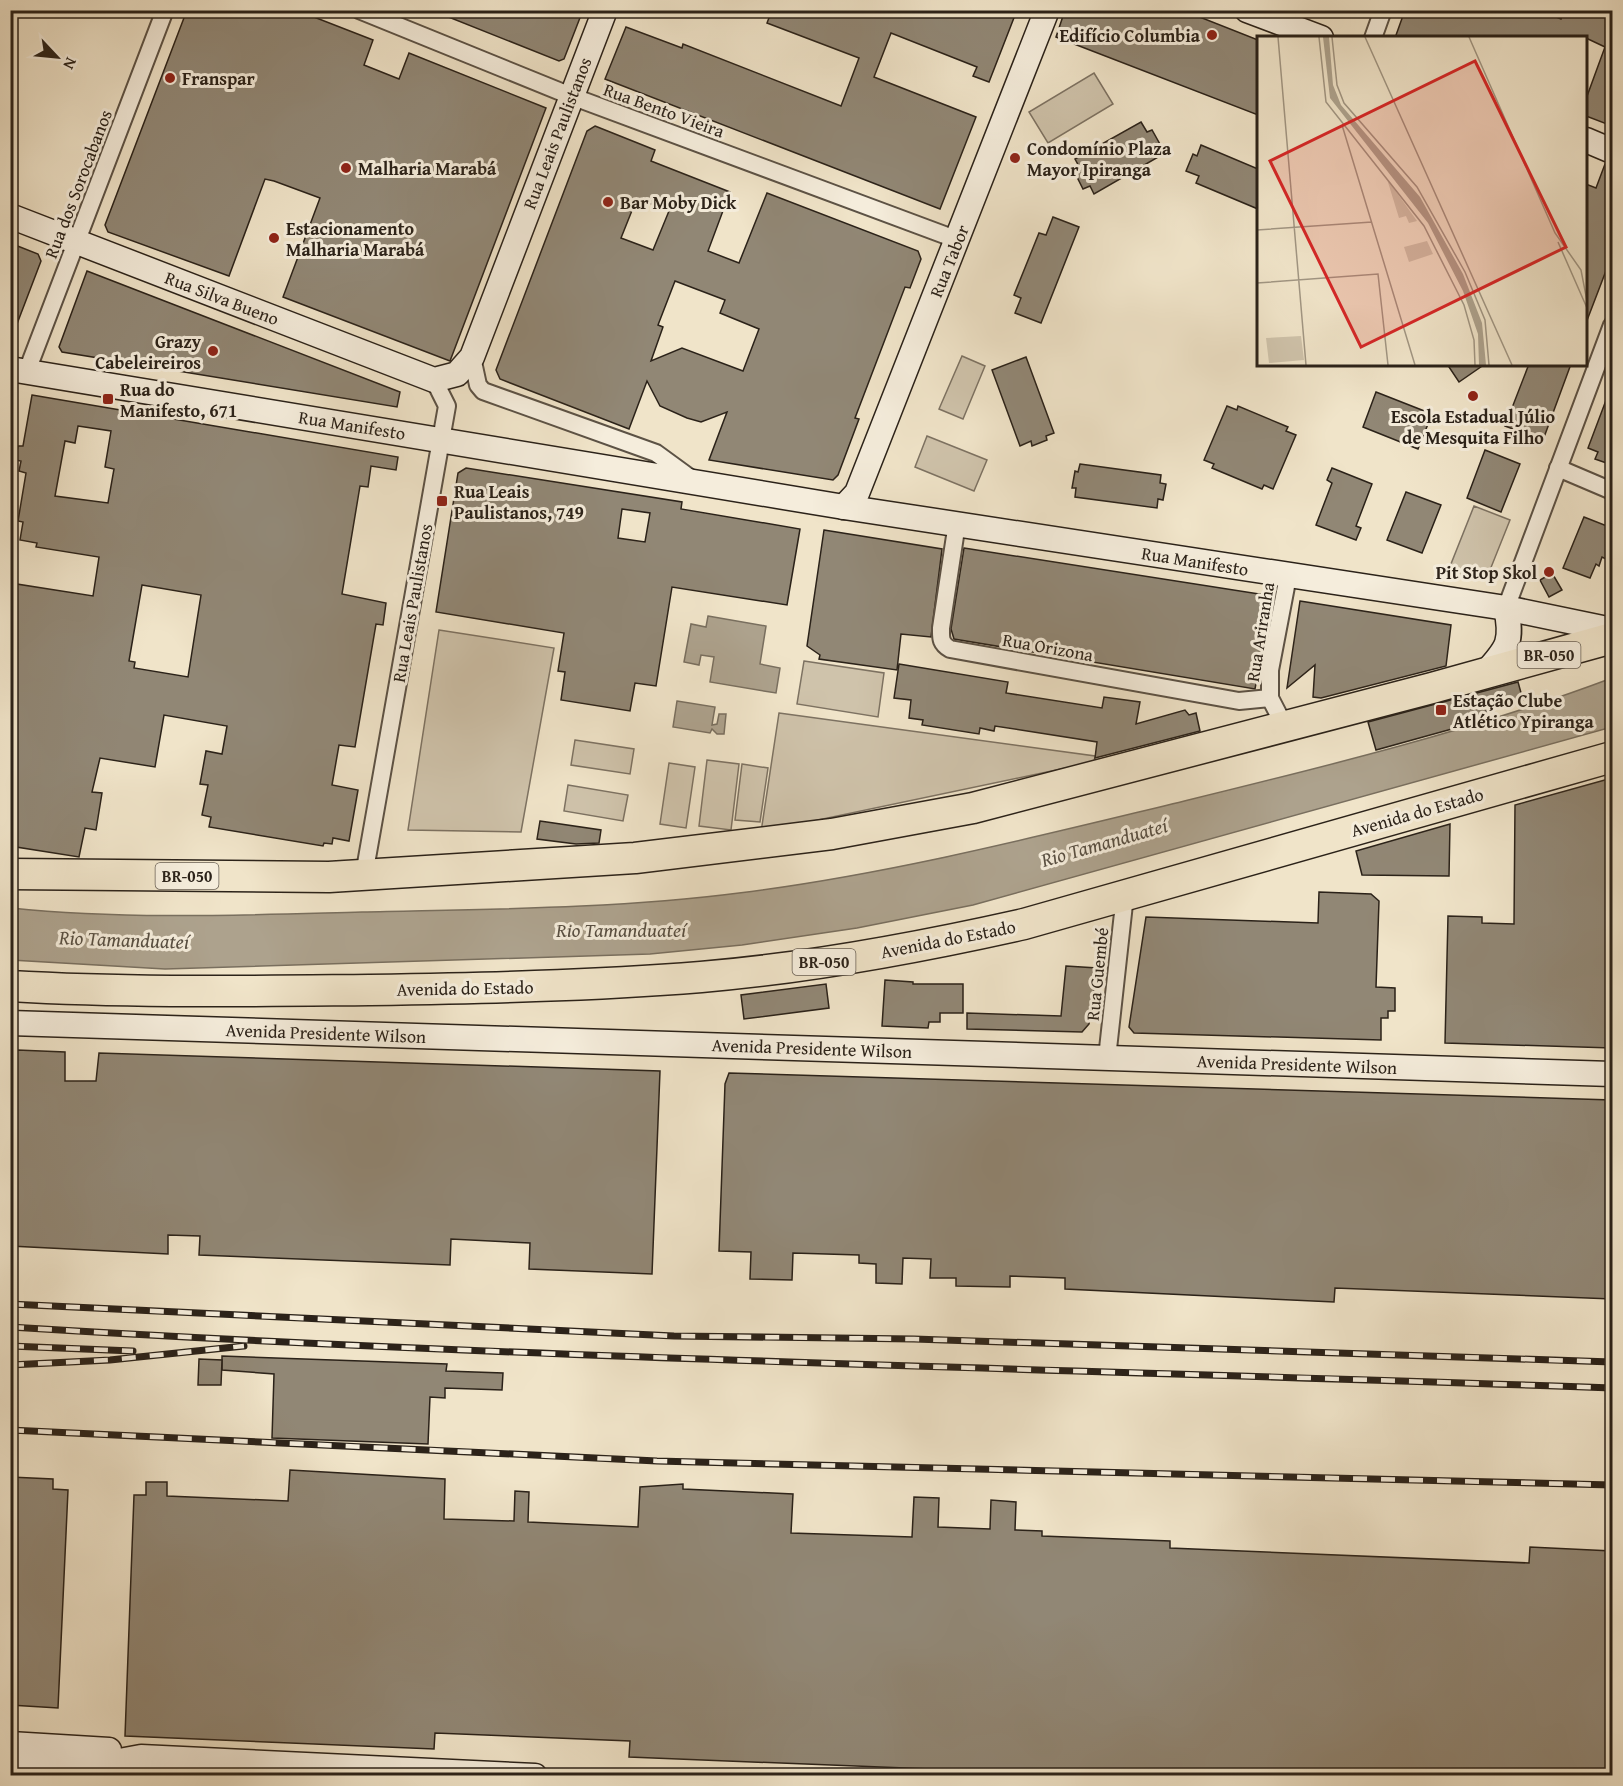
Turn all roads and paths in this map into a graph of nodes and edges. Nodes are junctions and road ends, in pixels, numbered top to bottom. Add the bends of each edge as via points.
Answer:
1 (165, 10) edge
2 (359, 10) edge
3 (605, 10) edge
4 (1047, 10) edge
5 (1247, 10) edge
6 (1383, 10) edge
7 (1316, 36) edge
8 (1374, 36) edge
9 (571, 96) junction
10 (1587, 140) edge
11 (1612, 151) edge
12 (10, 216) edge
13 (958, 240) junction
14 (76, 242) junction
15 (1612, 325) edge
16 (472, 357) junction
17 (19, 370) edge
18 (434, 380) junction
19 (440, 439) junction
20 (1558, 468) junction
21 (693, 480) junction
22 (859, 487) junction
23 (1612, 491) edge
24 (844, 507) junction
25 (883, 512) junction
26 (957, 523) junction
27 (1288, 576) junction
28 (1506, 608) junction
29 (1612, 630) edge
30 (1612, 638) edge
31 (1486, 672) junction
32 (1270, 698) junction
33 (1285, 727) junction
34 (1612, 757) edge
35 (10, 874) edge
36 (364, 875) junction
37 (1125, 895) junction
38 (10, 986) edge
39 (10, 1023) edge
40 (1107, 1058) junction
41 (1612, 1074) edge
42 (10, 1744) edge
43 (141, 1757) junction
44 (10, 1766) edge
45 (535, 1776) edge

1 - 14 street, Rua dos Sorocabanos
2 - 9 street, Rua Bento Vieira
3 - 9 main road, Rua Leais Paulistanos
4 - 13 main road, Rua Tabor
5 - 7 main road
6 - 8 street
9 - 13 street, Rua Bento Vieira
9 - 16 main road, Rua Leais Paulistanos
10 - 11 main road
12 - 14 main road, Rua Silva Bueno
13 - 22 main road, Rua Tabor
14 - 17 street, Rua dos Sorocabanos
14 - 18 main road, Rua Silva Bueno
15 - 20 street
16 - 18 main road, Rua Leais Paulistanos via 457,374
16 - 21 street, Rua Manifesto via 478,385 487,393 656,453
17 - 19 main road, Rua Manifesto
18 - 19 street, Rua Leais Paulistanos via 447,406
19 - 21 main road, Rua Manifesto
19 - 36 street, Rua Leais Paulistanos
20 - 23 street
20 - 28 street
21 - 24 main road, Rua Manifesto
22 - 24 main road, Rua Tabor
22 - 25 main road via 868,501
24 - 25 main road, Rua Manifesto
25 - 26 main road, Rua Manifesto
26 - 27 main road, Rua Manifesto
26 - 32 street, Rua Orizona via 941,628 943,645 950,649 1239,701
27 - 28 main road, Rua Manifesto
27 - 32 street, Rua Ariranha via 1270,670
28 - 29 main road, Rua Manifesto
28 - 31 main road via 1510,627 1507,650
30 - 31 highway, BR-050
31 - 33 highway, BR-050
32 - 33 street, Rua Ariranha
33 - 36 highway, BR-050 via 974,808 881,826 712,851
34 - 37 highway, Avenida do Estado / BR-050
35 - 36 highway, BR-050
37 - 38 highway, Avenida do Estado / BR-050 via 939,944 703,976 536,987 174,991
37 - 40 street, Rua Guembé
39 - 40 main road, Avenida Presidente Wilson
40 - 41 main road, Avenida Presidente Wilson
42 - 43 main road via 110,1750
43 - 44 main road via 114,1762
43 - 45 main road

